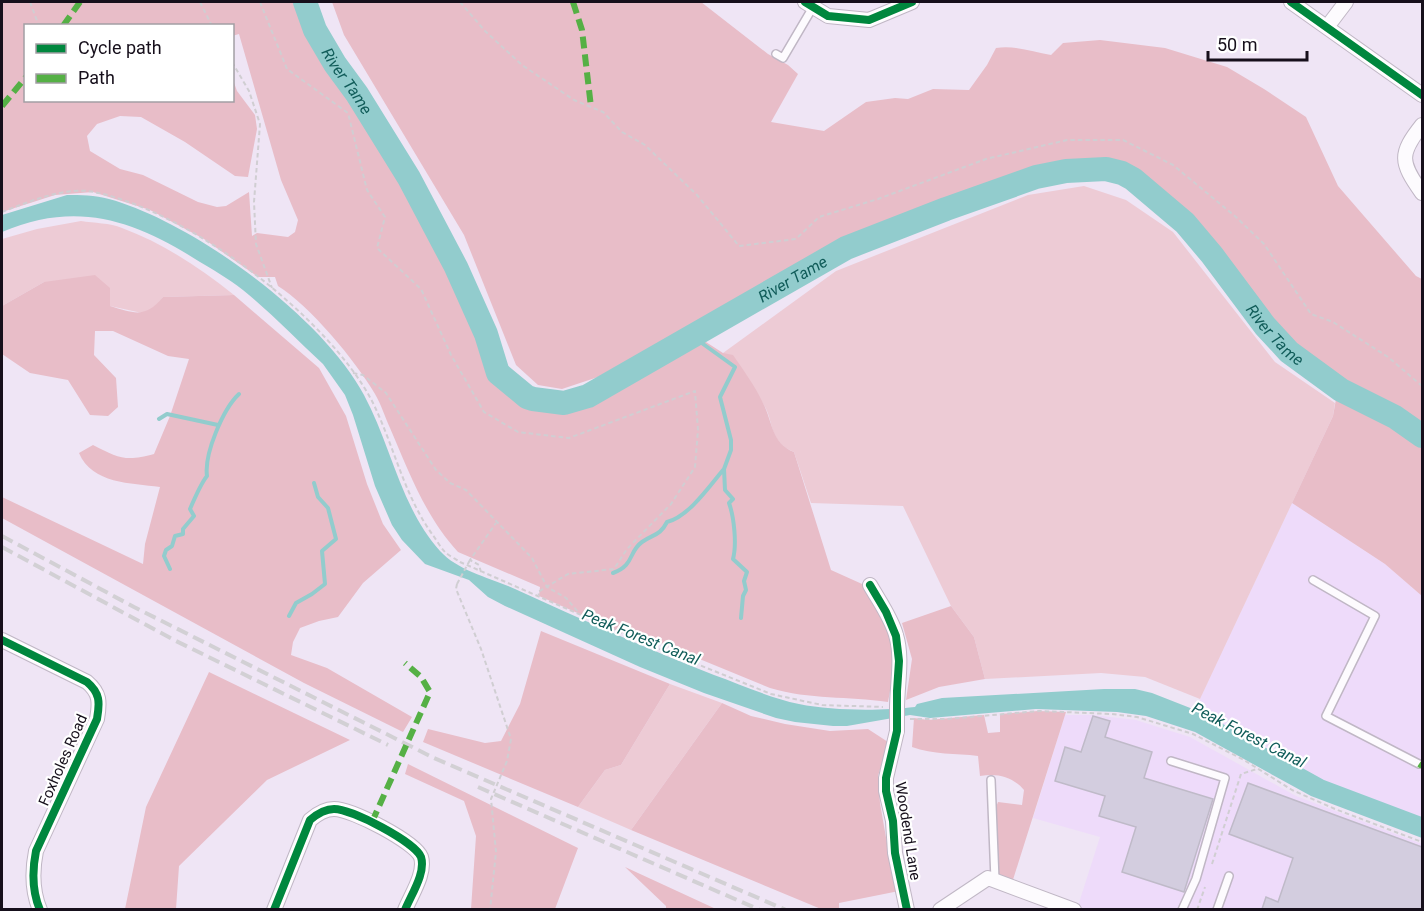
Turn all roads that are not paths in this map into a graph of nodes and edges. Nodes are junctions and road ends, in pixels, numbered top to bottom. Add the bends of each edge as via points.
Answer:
1 (912, 2) edge
2 (1291, 2) edge
3 (1346, 2) edge
4 (809, 4) edge
5 (1327, 27) junction
6 (776, 54) dead end
7 (1422, 95) edge
8 (1422, 124) edge
9 (1422, 193) edge
10 (1313, 580) dead end
11 (870, 585) dead end
12 (2, 640) edge
13 (1171, 761) dead end
14 (1419, 764) dead end
15 (991, 780) dead end
16 (1229, 876) dead end
17 (992, 879) junction
18 (40, 909) edge
19 (274, 909) edge
20 (405, 909) edge
21 (907, 909) edge
22 (940, 909) edge
23 (1074, 909) edge
24 (1182, 909) edge
25 (1217, 909) edge

1 - 4 street via 869,20 828,16
2 - 5 street
3 - 5 street
4 - 6 lane via 783,58
5 - 7 street
8 - 9 street via 1408,143 1404,157
10 - 14 lane via 1375,616 1326,716
11 - 21 street, Woodend Lane, bridge via 896,636 899,661 892,703 897,731 886,791
12 - 18 street, Foxholes Road via 87,682 97,690 100,705 36,851 34,892
13 - 24 lane via 1225,778 1196,879
15 - 17 lane
16 - 25 lane
17 - 22 street
17 - 23 street
19 - 20 street via 310,820 334,809 372,822 416,849 422,866

